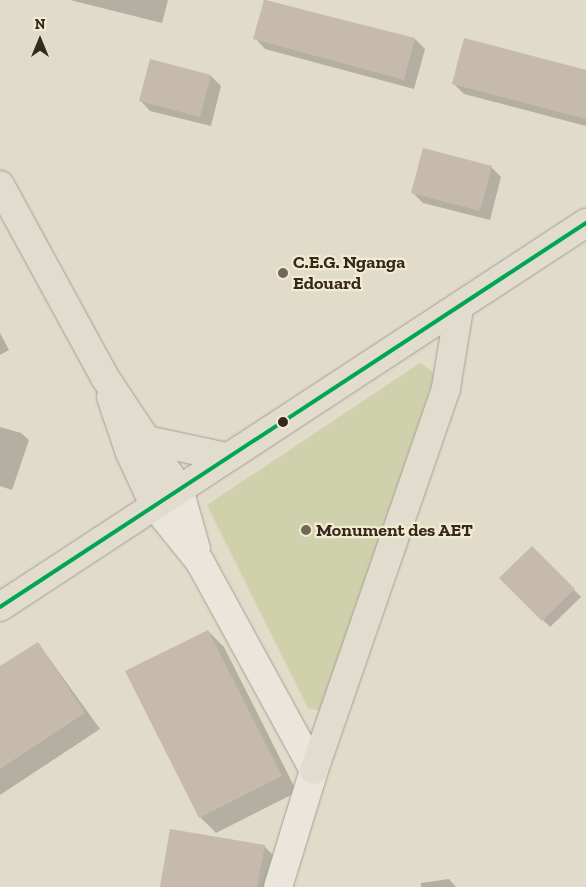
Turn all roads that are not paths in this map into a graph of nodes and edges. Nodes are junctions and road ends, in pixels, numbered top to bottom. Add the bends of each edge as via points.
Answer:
1 (0, 185) edge
2 (586, 223) edge
3 (459, 308) junction
4 (104, 376) junction
5 (151, 441) junction
6 (226, 456) junction
7 (179, 489) junction
8 (154, 505) junction
9 (200, 562) junction
10 (0, 607) edge
11 (314, 770) junction
12 (278, 887) edge

1 - 4 main road
2 - 3 main road
3 - 6 main road
3 - 11 main road via 446,388
4 - 5 main road
4 - 8 main road via 121,433
5 - 6 main road
5 - 7 main road
6 - 7 main road
7 - 8 main road
7 - 9 street
8 - 9 street
8 - 10 main road
9 - 11 street
11 - 12 street

